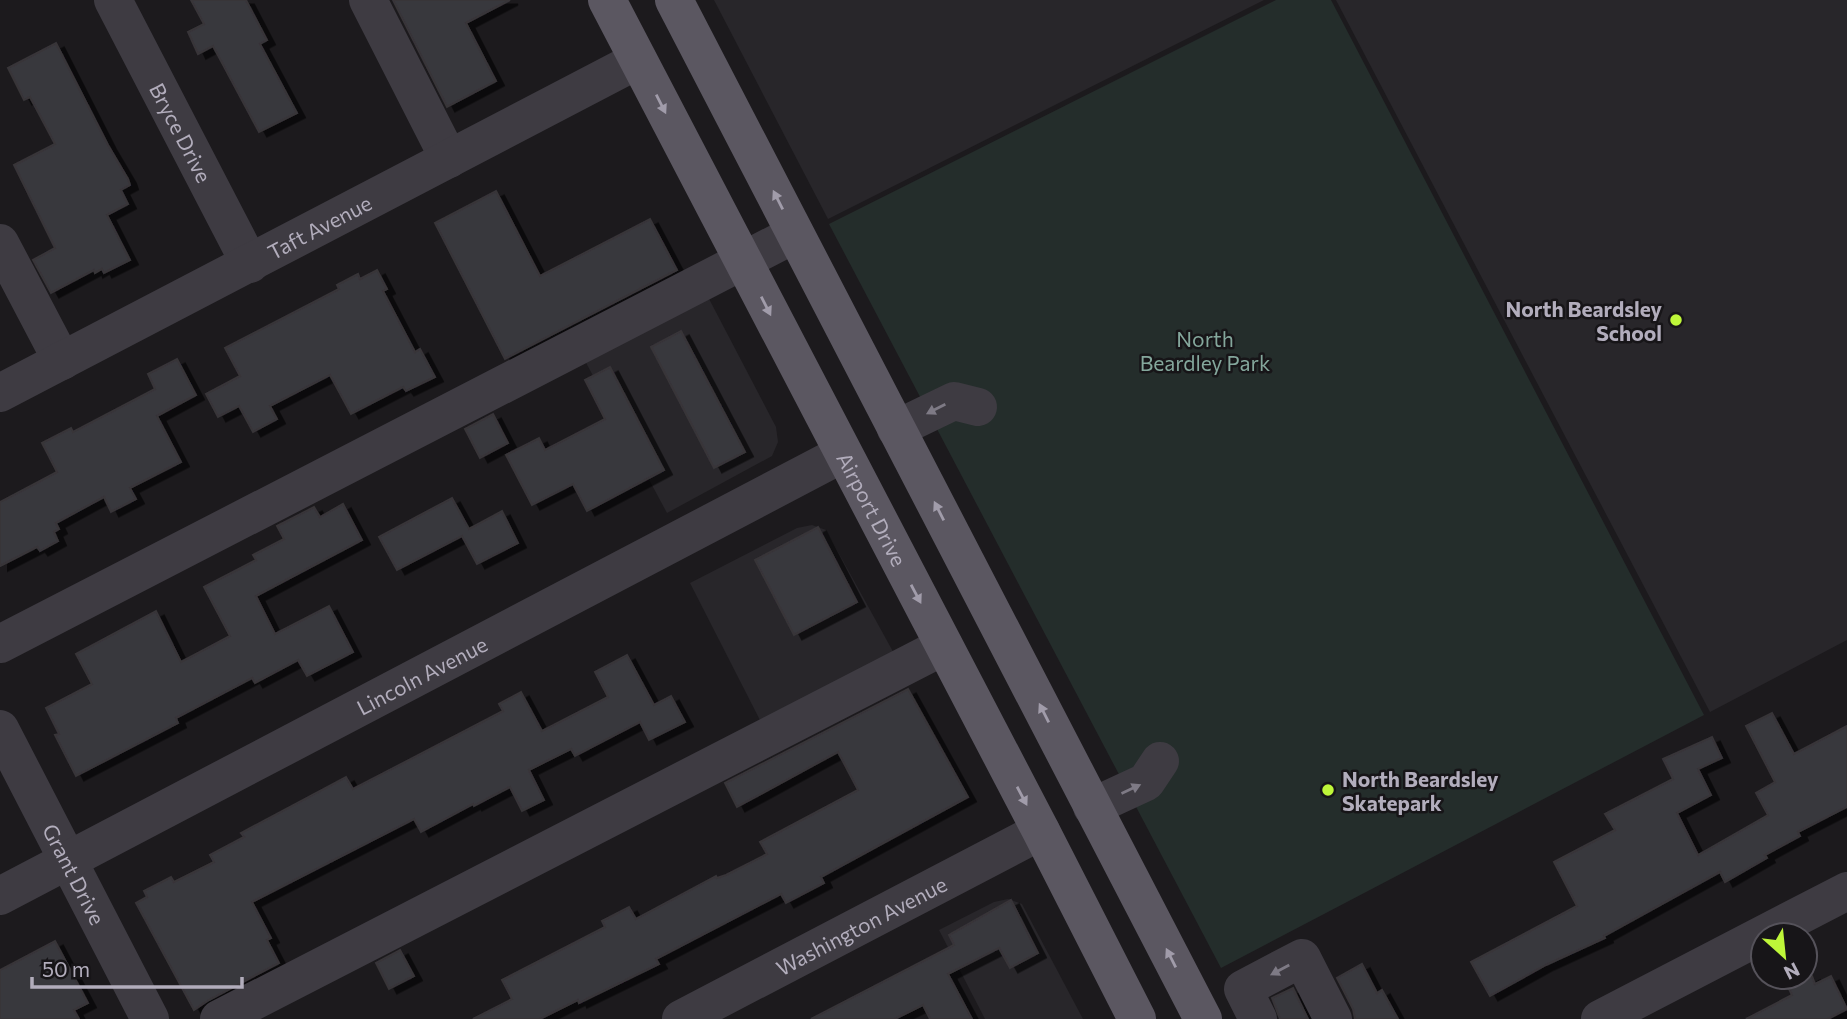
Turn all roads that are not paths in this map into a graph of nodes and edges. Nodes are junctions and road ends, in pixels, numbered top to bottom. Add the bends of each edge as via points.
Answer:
1 (113, 0) edge
2 (368, 0) edge
3 (607, 0) edge
4 (674, 0) edge
5 (638, 60) junction
6 (449, 159) junction
7 (795, 234) junction
8 (0, 243) edge
9 (742, 261) junction
10 (250, 264) junction
11 (62, 361) junction
12 (0, 393) edge
13 (978, 407) dead end
14 (896, 429) junction
15 (842, 454) junction
16 (0, 644) edge
17 (944, 646) junction
18 (0, 729) edge
19 (1160, 761) dead end
20 (1092, 807) junction
21 (1041, 831) junction
22 (68, 861) junction
23 (1847, 891) edge
24 (0, 896) edge
25 (1250, 1004) edge
26 (1201, 1015) edge
27 (150, 1019) edge
28 (219, 1019) edge
29 (681, 1019) edge
30 (1137, 1019) edge
31 (1333, 1019) edge
32 (1600, 1019) edge

1 - 10 street, Bryce Drive
2 - 6 street
3 - 5 main road, Airport Drive
7 -> 4 main road
5 - 6 street, Taft Avenue
5 -> 9 main road, Airport Drive
6 - 10 street, Taft Avenue
7 - 9 street
7 - 14 main road
8 - 11 street
9 -> 15 main road, Airport Drive
9 - 16 street
10 - 11 street, Taft Avenue
11 - 12 street, Taft Avenue
13 -> 14 street via 954,401
20 -> 14 main road
15 -> 17 main road, Airport Drive
15 - 22 street, Lincoln Avenue
17 -> 21 main road, Airport Drive
17 - 28 street
18 - 22 street, Grant Drive
20 -> 19 street via 1146,782
26 -> 20 main road
21 - 29 street, Washington Avenue
21 - 30 main road, Airport Drive
22 - 24 street, Lincoln Avenue
22 - 27 street, Grant Drive
23 - 32 street
25 - 26 street
31 -> 25 street via 1302,958

